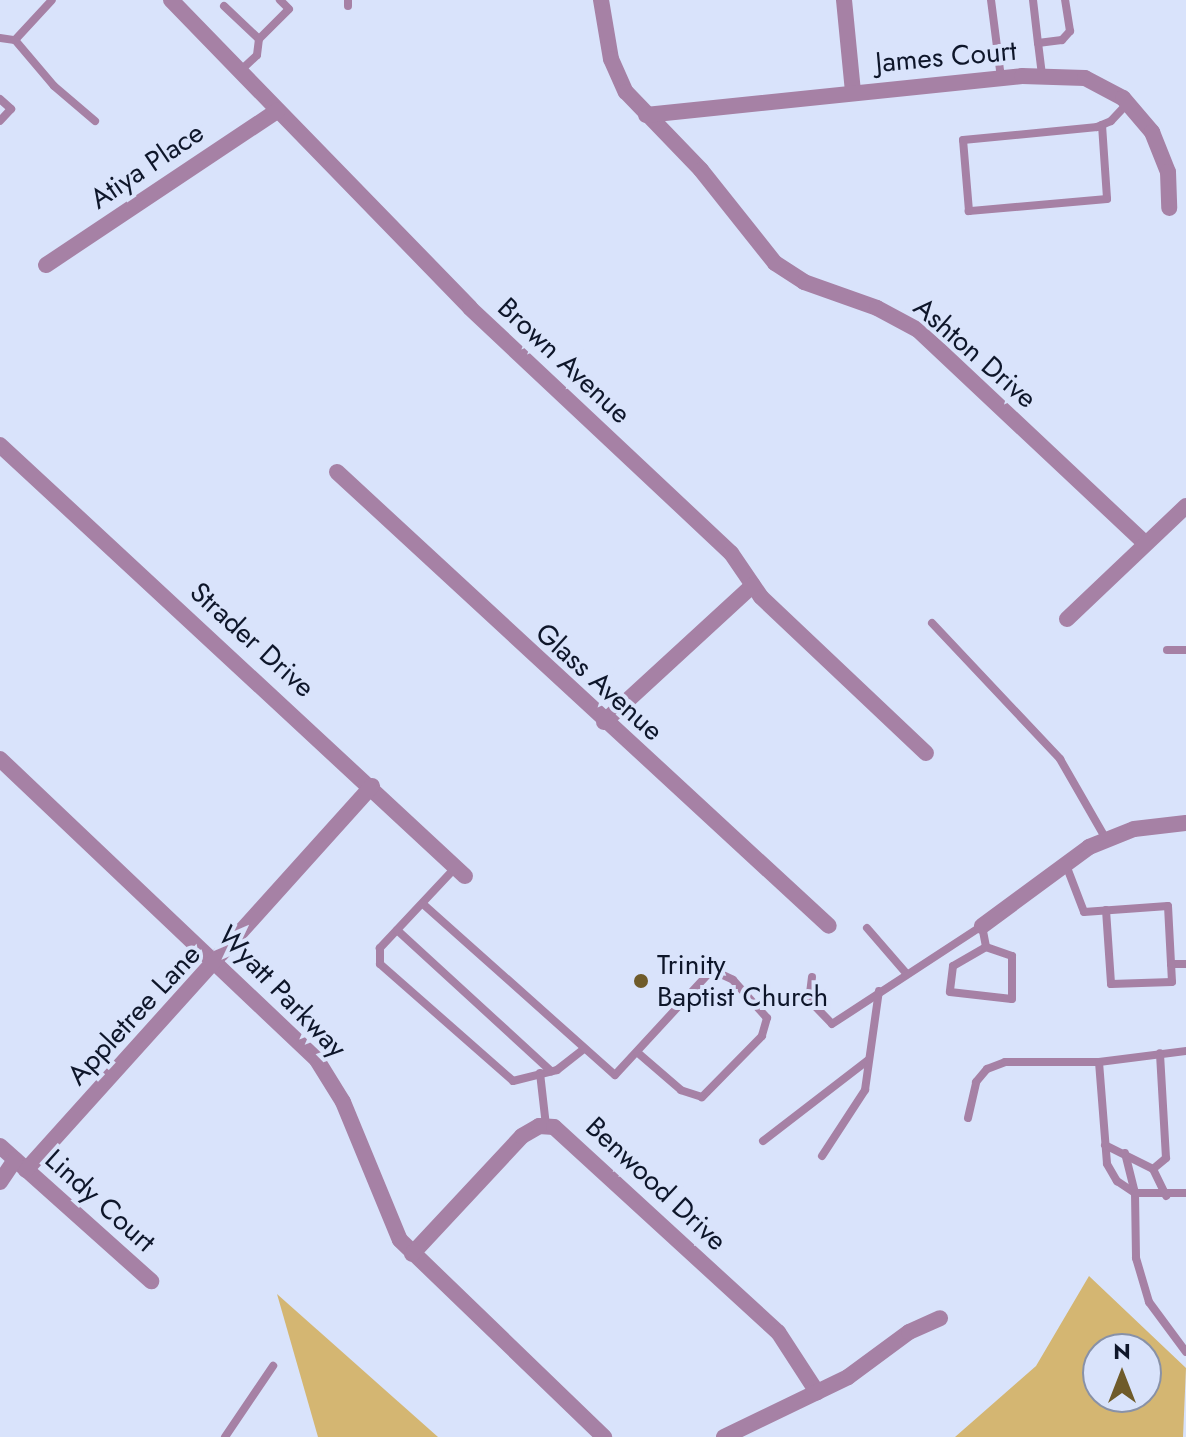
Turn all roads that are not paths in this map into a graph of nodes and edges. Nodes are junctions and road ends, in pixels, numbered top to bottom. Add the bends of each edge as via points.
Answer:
1 (52, 0) edge
2 (171, 0) edge
3 (280, 0) edge
4 (601, 0) edge
5 (844, 0) edge
6 (991, 0) edge
7 (1033, 0) edge
8 (1065, 0) edge
9 (224, 6) dead end
10 (0, 38) edge
11 (259, 39) junction
12 (15, 40) junction
13 (1038, 43) junction
14 (239, 72) junction
15 (1042, 75) junction
16 (1001, 78) junction
17 (853, 92) junction
18 (0, 99) edge
19 (1128, 103) junction
20 (277, 111) junction
21 (646, 115) junction
22 (0, 121) edge
23 (95, 121) dead end
24 (1102, 125) junction
25 (1169, 208) dead end
26 (46, 265) dead end
27 (0, 445) edge
28 (337, 472) dead end
29 (1186, 506) edge
30 (1145, 543) junction
31 (753, 585) junction
32 (1067, 619) dead end
33 (932, 623) dead end
34 (1167, 650) dead end
35 (1186, 650) edge
36 (604, 722) junction
37 (926, 753) dead end
38 (0, 759) edge
39 (372, 786) junction
40 (1186, 823) edge
41 (1106, 839) junction
42 (1065, 864) junction
43 (461, 872) joint
44 (423, 904) junction
45 (1106, 910) junction
46 (829, 926) dead end
47 (982, 926) junction
48 (867, 928) dead end
49 (397, 930) junction
50 (986, 947) junction
51 (218, 962) junction
52 (1171, 964) junction
53 (1186, 964) edge
54 (906, 973) junction
55 (812, 977) dead end
56 (879, 990) junction
57 (583, 1050) junction
58 (1186, 1051) edge
59 (638, 1053) junction
60 (1160, 1053) junction
61 (869, 1060) junction
62 (1099, 1062) junction
63 (551, 1071) junction
64 (540, 1073) junction
65 (968, 1118) dead end
66 (546, 1126) junction
67 (763, 1141) dead end
68 (1105, 1145) junction
69 (0, 1146) edge
70 (1125, 1153) junction
71 (822, 1156) dead end
72 (21, 1165) junction
73 (1153, 1169) junction
74 (0, 1182) edge
75 (1135, 1193) junction
76 (1186, 1193) edge
77 (1166, 1196) junction
78 (412, 1254) junction
79 (151, 1281) dead end
80 (940, 1318) dead end
81 (1186, 1352) edge
82 (273, 1366) dead end
83 (817, 1392) junction
84 (225, 1437) edge
85 (604, 1437) edge
86 (724, 1437) edge

1 - 12 lane
2 - 14 street, Brown Avenue
3 - 11 lane via 289,9
4 - 21 street, Ashton Drive via 616,73
5 - 17 street
6 - 16 lane
7 - 13 lane
8 - 13 lane via 1070,31 1062,40
9 - 11 lane
10 - 12 lane
11 - 14 lane via 257,55
12 - 23 lane via 54,86
13 - 15 lane
14 - 20 street, Brown Avenue
15 - 16 street, James Court
15 - 19 street, James Court via 1085,78
16 - 17 street, James Court
17 - 21 street, James Court
18 - 22 lane via 11,109
19 - 24 lane
19 - 25 street, James Court via 1163,154
20 - 26 street, Atiya Place
20 - 31 street, Brown Avenue via 470,308 731,553
21 - 30 street, Ashton Drive via 701,170 775,263 804,282 877,308 918,330
24 - 24 lane via 963,140 969,211 1107,199
27 - 39 street, Strader Drive
28 - 36 street, Glass Avenue
29 - 30 street
30 - 32 street
31 - 36 street
31 - 37 street, Brown Avenue via 788,625
33 - 41 lane via 1060,759
34 - 35 lane
36 - 46 street, Glass Avenue
38 - 51 street, Wyatt Parkway
39 - 43 street, Strader Drive
39 - 51 street, Appletree Lane
40 - 41 street via 1154,825
41 - 42 street
42 - 45 lane via 1084,912
42 - 47 street
43 - 44 lane
44 - 49 lane
44 - 57 lane
45 - 52 lane via 1168,906
45 - 52 lane via 1111,984 1172,982
47 - 50 lane
47 - 54 lane
48 - 54 lane
49 - 63 lane
49 - 64 lane via 380,948 380,964 513,1081
50 - 50 lane via 953,966 950,992 1012,999 1012,956
51 - 72 street, Appletree Lane
51 - 78 street, Wyatt Parkway via 327,1073 383,1208
52 - 53 lane
54 - 56 lane
55 - 56 lane via 809,1000 832,1024
56 - 61 lane
57 - 59 lane via 615,1075
57 - 63 lane
58 - 60 lane
59 - 59 lane via 681,1090 707,1095 766,1027 764,1010 712,970
60 - 62 lane
60 - 73 lane via 1166,1158
61 - 67 lane
61 - 71 lane via 865,1090
62 - 65 lane via 1039,1059 987,1069 976,1082
62 - 68 lane
63 - 64 lane
64 - 66 lane
66 - 78 street, Benwood Drive via 522,1136
66 - 83 street, Benwood Drive via 562,1132 778,1332
68 - 70 lane
68 - 75 lane via 1110,1175
69 - 72 street, Lindy Court
70 - 73 lane
70 - 75 lane
72 - 74 street, Appletree Lane
72 - 79 street, Lindy Court
73 - 77 lane
75 - 77 lane
75 - 81 lane via 1136,1258 1149,1302
76 - 77 lane
78 - 85 street, Wyatt Parkway
80 - 83 street via 917,1327 868,1365
82 - 84 lane
83 - 86 street

